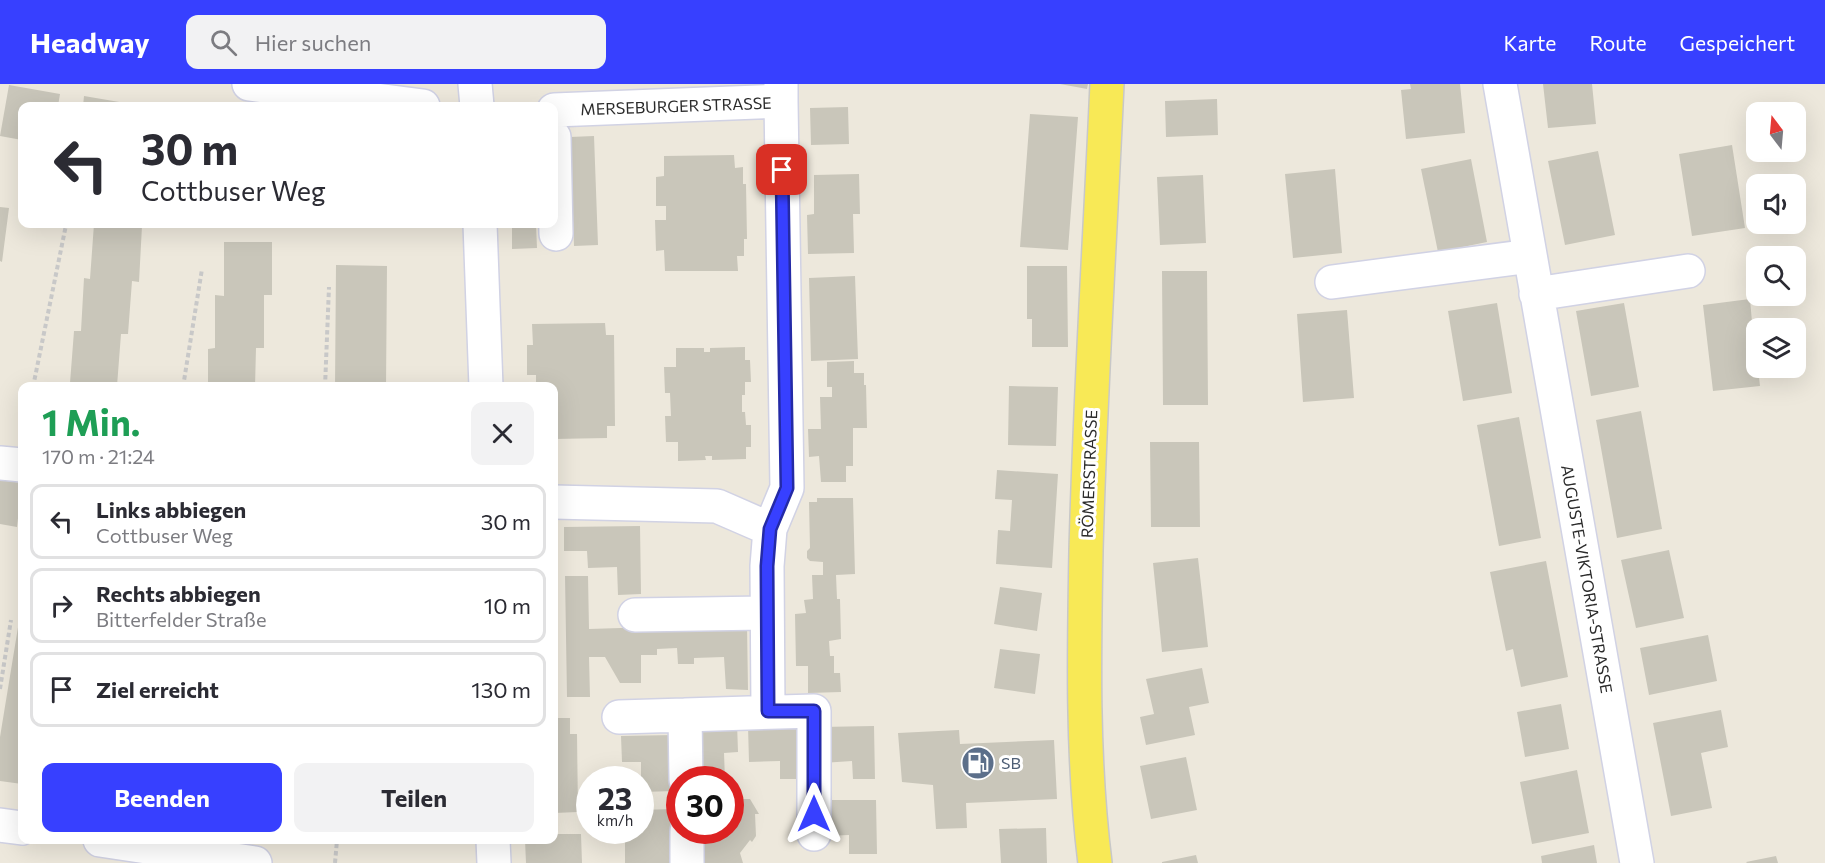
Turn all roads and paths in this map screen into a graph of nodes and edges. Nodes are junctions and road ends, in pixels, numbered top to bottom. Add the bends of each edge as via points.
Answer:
1 (249, 84) edge
2 (475, 84) edge
3 (1107, 84) edge
4 (1500, 84) edge
5 (781, 93) edge
6 (391, 102) edge
7 (477, 102) edge
8 (558, 110) edge
9 (65, 228) edge
10 (480, 228) edge
11 (556, 228) edge
12 (556, 234) dead end
13 (1530, 256) junction
14 (202, 270) dead end
15 (1688, 271) dead end
16 (1332, 282) dead end
17 (329, 287) dead end
18 (1536, 294) junction
19 (34, 382) edge
20 (184, 382) edge
21 (325, 382) edge
22 (486, 382) edge
23 (0, 463) edge
24 (18, 465) edge
25 (558, 502) edge
26 (770, 529) junction
27 (768, 613) junction
28 (635, 615) dead end
29 (11, 620) dead end
30 (0, 689) edge
31 (768, 711) junction
32 (685, 715) junction
33 (619, 717) dead end
34 (686, 766) edge
35 (0, 825) edge
36 (18, 827) edge
37 (814, 834) dead end
38 (127, 844) edge
39 (336, 844) edge
40 (493, 844) edge
41 (687, 844) edge
42 (255, 863) edge
43 (335, 863) edge
44 (494, 863) edge
45 (687, 863) edge
46 (1095, 863) edge
47 (1637, 863) edge

1 - 6 street
2 - 7 street
3 - 46 main road, RÖMERSTRASSE via 1089,431 1084,627 1086,756
4 - 13 street, AUGUSTE-VIKTORIA-STRASSE
5 - 8 street, MERSEBURGER STRASSE
5 - 26 street via 787,488
9 - 19 path
10 - 22 street
11 - 12 street
13 - 16 street
13 - 18 street, AUGUSTE-VIKTORIA-STRASSE
14 - 20 path
15 - 18 street
17 - 21 path
18 - 47 street, AUGUSTE-VIKTORIA-STRASSE
23 - 24 street
25 - 26 street via 717,506
26 - 27 street
27 - 28 street
27 - 31 street
29 - 30 path
31 - 32 street
31 - 37 street via 814,711
32 - 33 street
32 - 34 street
35 - 36 street
38 - 42 street
39 - 43 path
40 - 44 street
41 - 45 street

